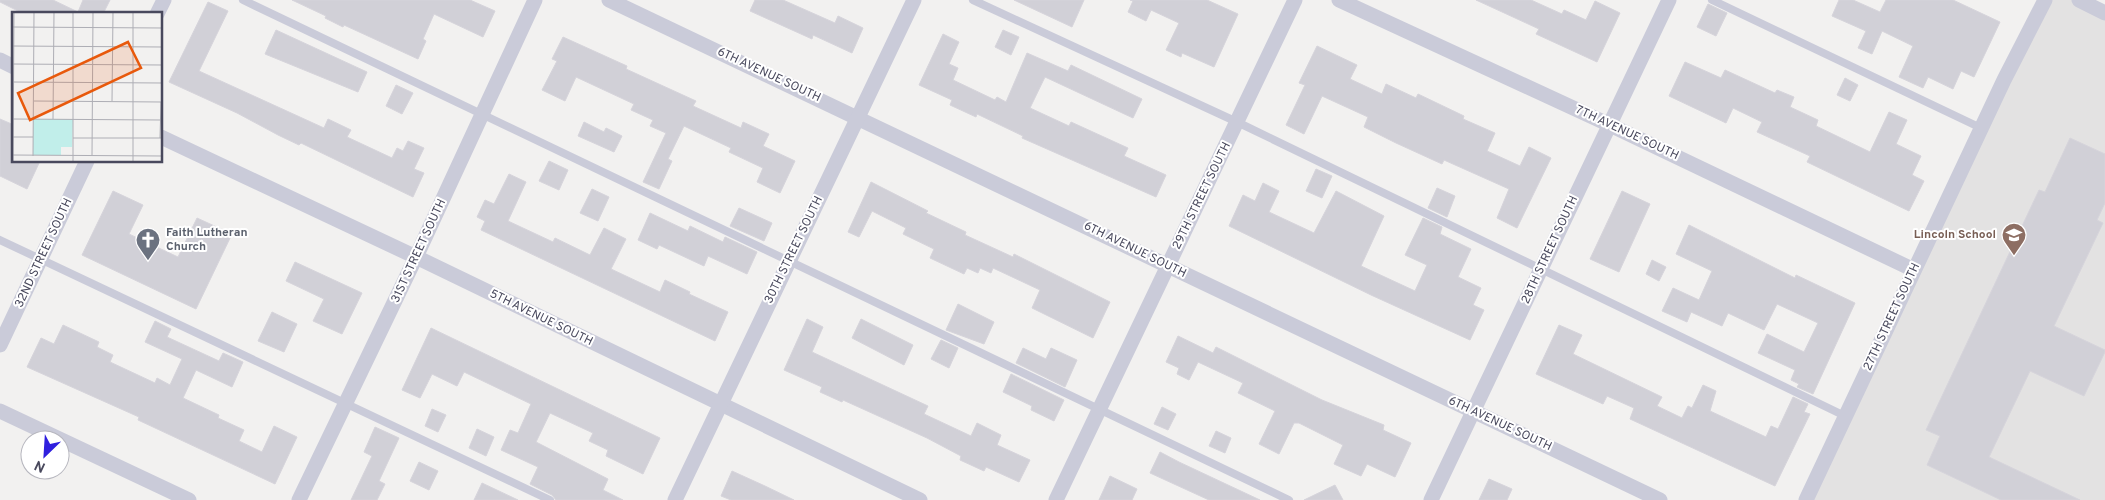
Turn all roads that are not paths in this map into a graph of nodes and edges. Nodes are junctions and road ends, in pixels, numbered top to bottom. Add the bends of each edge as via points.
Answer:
1 (164, 0) edge
2 (243, 0) edge
3 (535, 0) edge
4 (609, 0) edge
5 (914, 0) edge
6 (972, 0) edge
7 (1295, 0) edge
8 (1339, 0) edge
9 (1669, 0) edge
10 (1712, 0) edge
11 (2045, 0) edge
12 (2079, 0) edge
13 (158, 12) edge
14 (2105, 13) edge
15 (0, 60) edge
16 (12, 66) edge
17 (482, 115) junction
18 (858, 117) junction
19 (1237, 122) junction
20 (1610, 125) junction
21 (1981, 128) junction
22 (162, 137) edge
23 (87, 162) edge
24 (0, 240) edge
25 (416, 257) junction
26 (41, 260) junction
27 (789, 261) junction
28 (1167, 265) junction
29 (1542, 268) junction
30 (1914, 270) junction
31 (0, 346) edge
32 (346, 403) junction
33 (720, 405) junction
34 (1100, 408) junction
35 (0, 411) edge
36 (1474, 412) junction
37 (1845, 416) junction
38 (189, 500) edge
39 (299, 500) edge
40 (550, 500) edge
41 (675, 500) edge
42 (920, 500) edge
43 (1056, 500) edge
44 (1289, 500) edge
45 (1431, 500) edge
46 (1660, 500) edge
47 (1806, 500) edge

1 - 13 street
2 - 17 lane
3 - 17 street, 31ST STREET SOUTH
4 - 18 street, 6TH AVENUE SOUTH
5 - 18 street, 30TH STREET SOUTH
6 - 19 lane
7 - 19 street, 29TH STREET SOUTH
8 - 20 street, 7TH AVENUE SOUTH
9 - 20 street, 28TH STREET SOUTH
10 - 21 lane
11 - 21 street, 27TH STREET SOUTH
12 - 14 street
15 - 16 street
17 - 25 street, 31ST STREET SOUTH
17 - 27 lane
18 - 27 street, 30TH STREET SOUTH
18 - 28 street, 6TH AVENUE SOUTH
19 - 28 street, 29TH STREET SOUTH
19 - 29 lane
20 - 29 street, 28TH STREET SOUTH
20 - 30 street, 7TH AVENUE SOUTH
21 - 30 street, 27TH STREET SOUTH
22 - 25 street, 5TH AVENUE SOUTH
23 - 26 street, 32ND STREET SOUTH
24 - 26 lane
25 - 32 street, 31ST STREET SOUTH
25 - 33 street, 5TH AVENUE SOUTH
26 - 31 street, 32ND STREET SOUTH
26 - 32 lane
27 - 33 street, 30TH STREET SOUTH
27 - 34 lane
28 - 34 street, 29TH STREET SOUTH
28 - 36 street, 6TH AVENUE SOUTH
29 - 36 street, 28TH STREET SOUTH
29 - 37 lane
30 - 37 street, 27TH STREET SOUTH
32 - 39 street, 31ST STREET SOUTH
32 - 40 lane
33 - 41 street, 30TH STREET SOUTH
33 - 42 street, 5TH AVENUE SOUTH
34 - 43 street, 29TH STREET SOUTH
34 - 44 lane
35 - 38 street
36 - 45 street, 28TH STREET SOUTH
36 - 46 street, 6TH AVENUE SOUTH
37 - 47 street, 27TH STREET SOUTH

